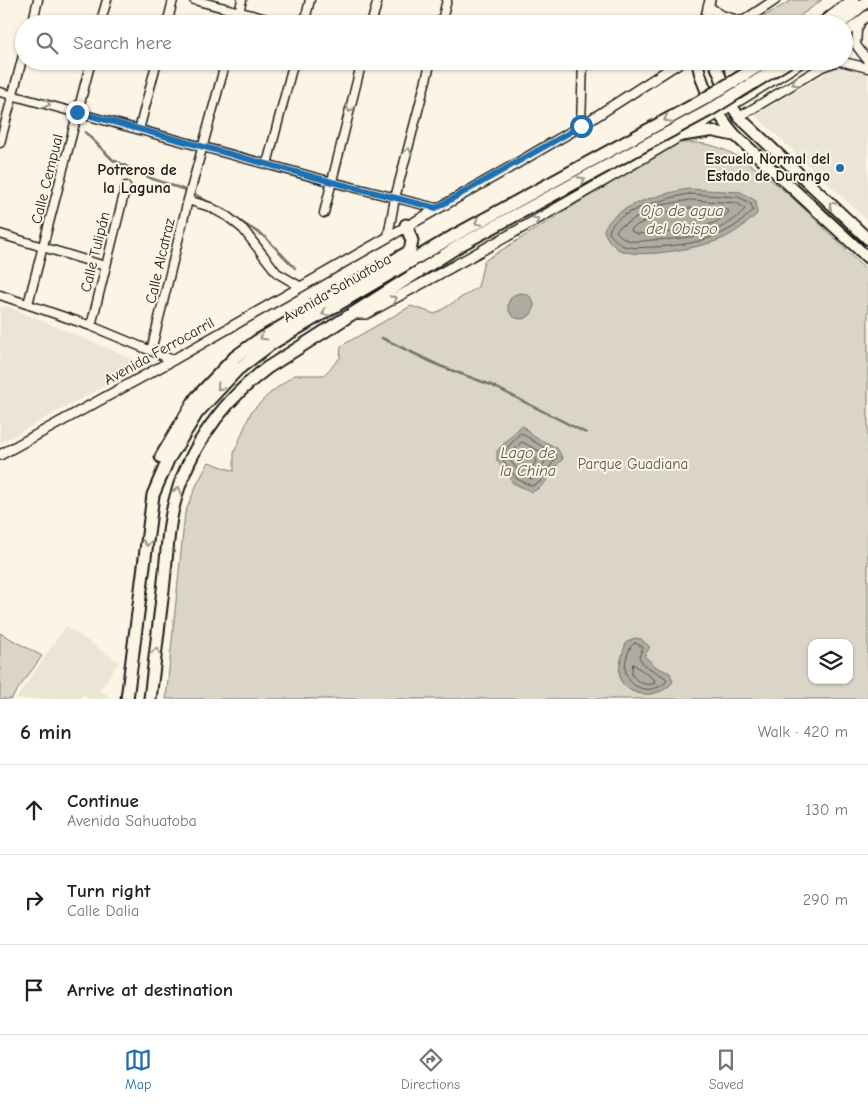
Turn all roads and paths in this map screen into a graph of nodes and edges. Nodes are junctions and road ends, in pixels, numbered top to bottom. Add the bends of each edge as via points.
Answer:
1 (38, 0) edge
2 (107, 0) edge
3 (173, 0) edge
4 (194, 0) edge
5 (242, 0) edge
6 (310, 0) edge
7 (378, 0) edge
8 (447, 0) edge
9 (775, 0) edge
10 (853, 0) edge
11 (868, 0) edge
12 (709, 3) edge
13 (239, 11) junction
14 (34, 15) edge
15 (103, 15) edge
16 (169, 15) edge
17 (238, 15) edge
18 (253, 15) edge
19 (306, 15) edge
20 (374, 15) edge
21 (443, 15) edge
22 (719, 15) edge
23 (753, 15) edge
24 (834, 15) edge
25 (850, 15) edge
26 (865, 18) edge
27 (853, 27) edge
28 (868, 61) edge
29 (853, 64) edge
30 (868, 68) edge
31 (19, 70) edge
32 (88, 70) edge
33 (155, 70) edge
34 (224, 70) edge
35 (292, 70) edge
36 (360, 70) edge
37 (429, 70) edge
38 (582, 70) edge
39 (668, 70) edge
40 (699, 70) edge
41 (718, 70) edge
42 (753, 70) edge
43 (774, 70) edge
44 (790, 70) edge
45 (817, 70) edge
46 (0, 92) edge
47 (12, 95) junction
48 (732, 106) junction
49 (77, 112) junction
50 (718, 115) junction
51 (739, 116) junction
52 (749, 125) junction
53 (581, 126) junction
54 (140, 130) junction
55 (679, 136) junction
56 (736, 136) junction
57 (0, 143) edge
58 (204, 146) junction
59 (267, 164) junction
60 (332, 182) junction
61 (126, 186) dead end
62 (395, 198) junction
63 (188, 200) junction
64 (436, 208) junction
65 (324, 213) dead end
66 (406, 225) junction
67 (0, 234) edge
68 (388, 236) junction
69 (460, 239) junction
70 (868, 239) edge
71 (44, 246) junction
72 (868, 258) edge
73 (105, 266) junction
74 (330, 270) joint
75 (301, 287) junction
76 (0, 295) edge
77 (28, 304) junction
78 (349, 314) junction
79 (91, 326) junction
80 (152, 351) junction
81 (173, 360) junction
82 (0, 454) edge
83 (153, 495) junction
84 (128, 699) edge
85 (150, 699) edge

1 - 14 street
2 - 15 street
3 - 16 street
4 - 13 street
5 - 13 street
6 - 19 street
7 - 20 street
8 - 21 street
9 - 23 street
10 - 24 main road
11 - 25 main road
12 - 22 street
13 - 17 street
13 - 18 street
26 - 27 street
26 - 28 street via 857,31 856,45
29 - 30 street
31 - 47 street
32 - 49 street, Calle Cempual
33 - 54 street
34 - 58 street, Calle Alcatraz
35 - 59 street
36 -> 60 street
62 -> 37 street
38 - 53 street
39 - 53 street, Avenida Sahuatoba
40 - 50 main road via 702,85
41 - 48 main road
42 -> 69 main road, Avenida Sahuatoba, bridge
69 -> 43 main road, Avenida Sahuatoba, bridge via 710,110
44 - 48 street
45 -> 51 street
46 - 47 street
47 -> 49 street
47 - 57 street
48 - 50 street
48 - 51 main road
49 - 54 street
49 - 71 street, Calle Cempual
50 - 55 street
50 - 56 main road
51 - 52 main road
52 - 56 main road
70 -> 52 main road
53 - 64 street, Avenida Sahuatoba
54 - 58 street
55 - 56 main road via 712,131
78 -> 55 street via 366,314 581,195
56 - 72 main road
58 - 59 street
58 - 63 street, Calle Alcatraz
59 - 60 street
60 - 62 street
60 - 65 street
61 - 73 street, Calle Tulipán
62 - 64 street
62 - 68 street
63 - 75 street via 228,216 243,229 277,273
63 - 80 street, Calle Alcatraz
64 - 66 street, Avenida Sahuatoba
66 - 68 street, Avenida Sahuatoba
66 -> 83 main road via 412,241 410,251 256,341 216,375 196,398 164,451 154,474
67 - 71 street
68 - 74 street, Avenida Sahuatoba
69 - 78 main road, Avenida Sahuatoba
69 -> 83 main road, Avenida Sahuatoba via 271,344 238,369 197,413 168,460
71 - 73 street
71 - 77 street, Calle Cempual
73 - 79 street, Calle Tulipán
74 - 75 street, Avenida Ferrocarril
75 - 81 street, Avenida Ferrocarril
76 - 77 street
77 - 79 street
85 -> 78 main road, Avenida Sahuatoba via 171,518 188,462 201,439 247,383
79 - 80 street
80 - 81 street
81 - 82 street, Avenida Ferrocarril
83 -> 84 main road, Avenida Sahuatoba

